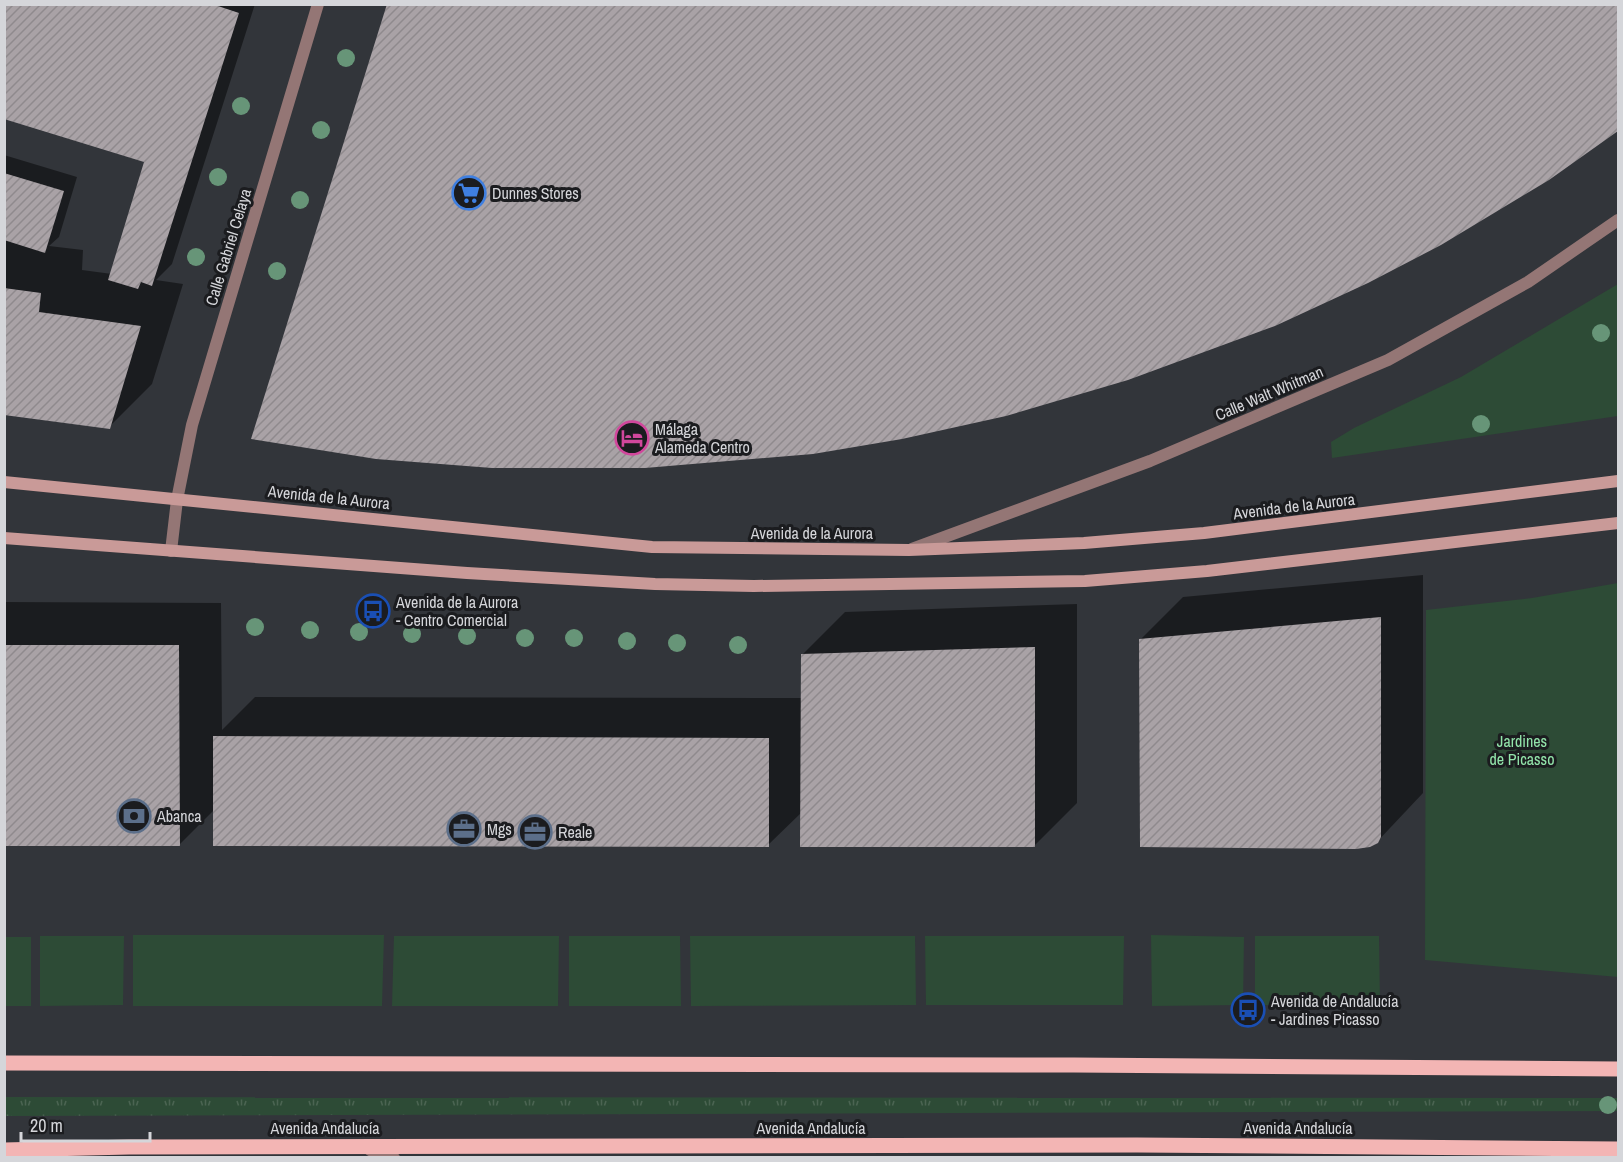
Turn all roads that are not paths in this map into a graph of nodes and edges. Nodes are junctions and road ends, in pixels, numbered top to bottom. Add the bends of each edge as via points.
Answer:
1 (318, 4) edge
2 (1618, 220) edge
3 (4, 482) edge
4 (1618, 482) edge
5 (177, 500) junction
6 (1618, 523) edge
7 (4, 538) edge
8 (909, 550) junction
9 (171, 552) junction
10 (4, 1063) edge
11 (1618, 1069) edge
12 (361, 1146) junction
13 (1618, 1149) edge
14 (4, 1150) edge
15 (394, 1158) edge

1 - 5 street, Calle Gabriel Celaya via 192,425
2 - 8 street, Calle Walt Whitman via 1528,282 1388,360 1150,461
3 - 5 main road, Avenida de la Aurora
4 - 8 main road, Avenida de la Aurora via 1204,534
5 - 8 main road, Avenida de la Aurora via 652,547
5 - 9 street, Calle Gabriel Celaya
6 - 9 main road via 1207,571 1085,580 655,584
7 - 9 main road
10 - 11 main road
12 - 13 main road, Avenida Andalucía
12 - 14 main road, Avenida Andalucía
12 - 15 street

